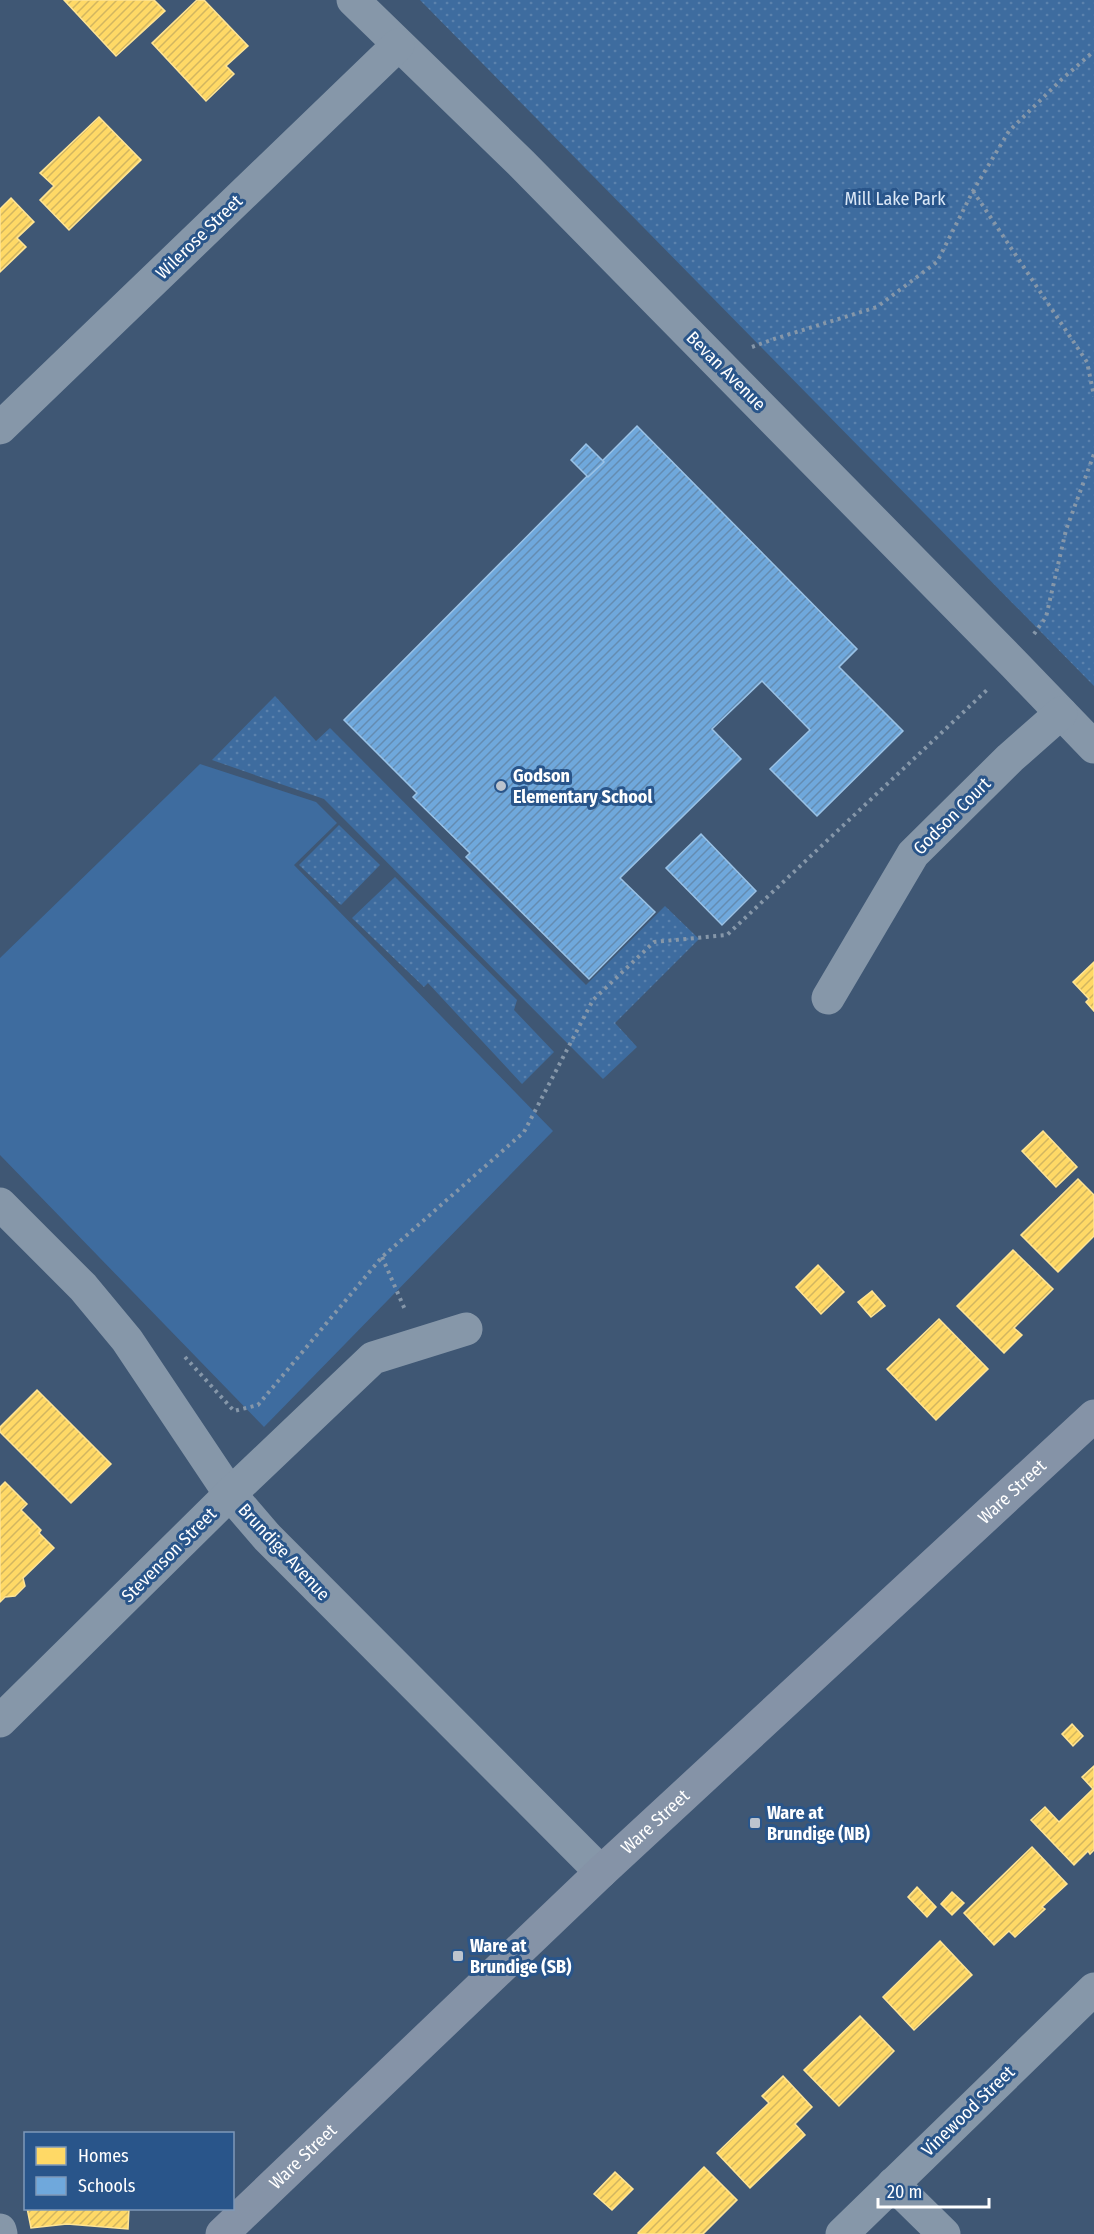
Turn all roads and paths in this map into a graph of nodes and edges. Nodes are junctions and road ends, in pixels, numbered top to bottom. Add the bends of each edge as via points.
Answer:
1 (353, 0) edge
2 (398, 45) junction
3 (1094, 51) edge
4 (973, 191) junction
5 (716, 361) junction
6 (1094, 396) edge
7 (0, 428) edge
8 (1094, 454) edge
9 (1014, 664) junction
10 (1061, 713) junction
11 (1094, 747) edge
12 (828, 998) dead end
13 (0, 1204) edge
14 (382, 1257) junction
15 (466, 1329) dead end
16 (420, 1343) junction
17 (182, 1354) dead end
18 (1094, 1416) edge
19 (230, 1494) junction
20 (0, 1721) edge
21 (601, 1872) junction
22 (1094, 1989) edge
23 (893, 2184) junction
24 (222, 2234) edge
25 (842, 2234) edge
26 (944, 2234) edge

1 - 2 street, Bevan Avenue
2 - 5 street, Bevan Avenue
2 - 7 street, Wilerose Street
3 - 4 path via 1009,131
4 - 5 path via 937,262 878,308
4 - 6 path via 1087,362
5 - 9 street, Bevan Avenue
8 - 9 path via 1066,530 1046,617
9 - 10 street, Bevan Avenue
9 - 14 path via 727,935 654,942 593,1000 524,1132
10 - 11 street, Bevan Avenue
10 - 12 street, Godson Court via 913,854
13 - 19 street, Brundige Avenue via 83,1287 127,1340
14 - 16 path
14 - 17 path via 258,1405 234,1411
15 - 16 street, Stevenson Street
16 - 19 street, Stevenson Street via 373,1358
18 - 21 main road, Ware Street
19 - 20 street, Stevenson Street
19 - 21 street, Brundige Avenue via 317,1589
21 - 24 main road, Ware Street
22 - 23 street, Vinewood Street
23 - 25 street, Vinewood Street
23 - 26 street

